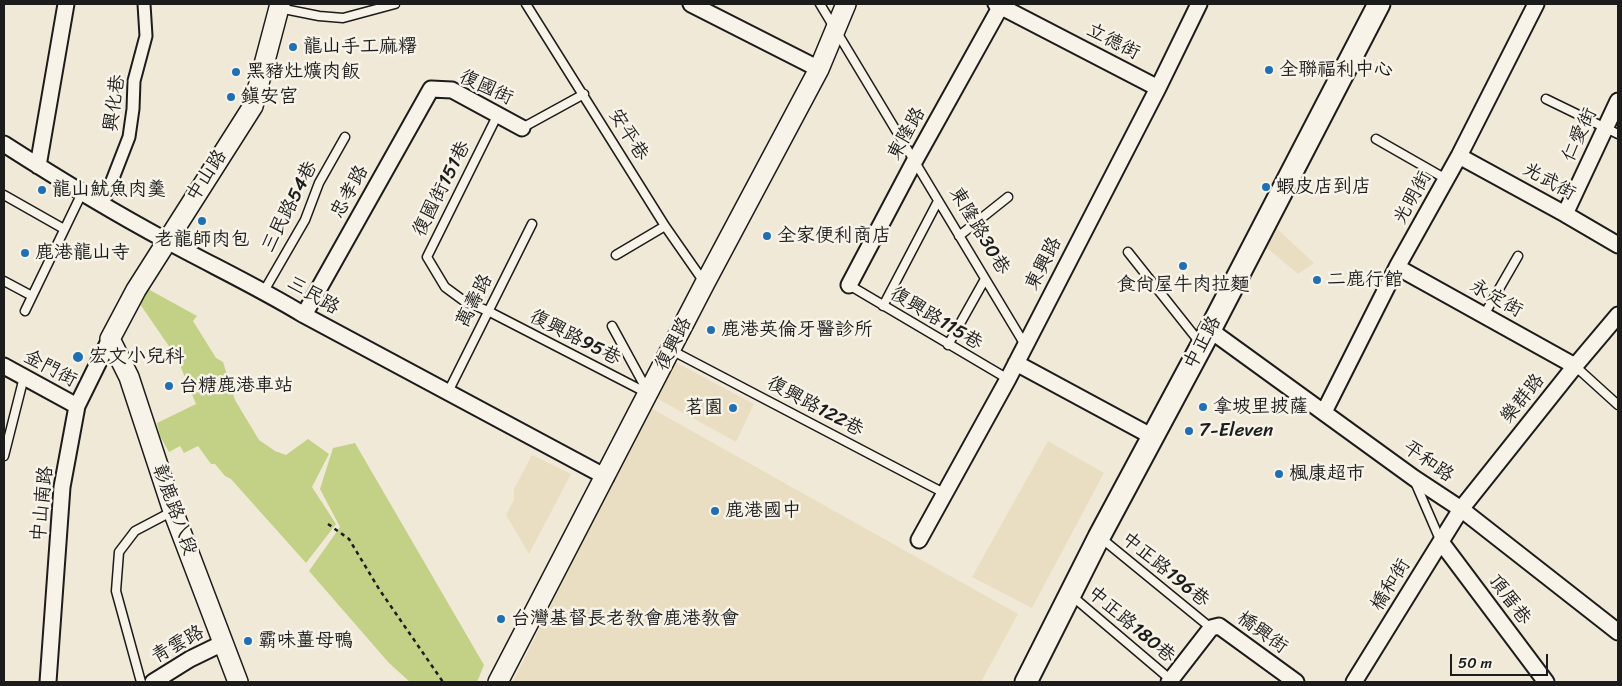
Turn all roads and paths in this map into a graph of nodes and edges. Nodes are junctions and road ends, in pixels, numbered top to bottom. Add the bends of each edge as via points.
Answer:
1 (66, 4) edge
2 (144, 4) edge
3 (395, 4) edge
4 (526, 4) edge
5 (691, 4) edge
6 (820, 4) edge
7 (846, 4) edge
8 (1199, 4) edge
9 (1379, 4) edge
10 (1536, 4) edge
11 (999, 5) edge
12 (280, 6) edge
13 (836, 28) junction
14 (819, 69) junction
15 (1158, 88) junction
16 (431, 89) joint
17 (584, 94) junction
18 (1546, 99) dead end
19 (1618, 101) edge
20 (498, 114) junction
21 (522, 128) joint
22 (1612, 130) edge
23 (345, 137) dead end
24 (1376, 139) dead end
25 (4, 144) edge
26 (1459, 156) junction
27 (914, 162) junction
28 (38, 166) junction
29 (1446, 179) junction
30 (82, 192) junction
31 (4, 196) edge
32 (1008, 197) dead end
33 (938, 201) junction
34 (103, 204) junction
35 (1565, 214) junction
36 (532, 224) dead end
37 (665, 226) junction
38 (64, 229) junction
39 (959, 236) junction
40 (166, 241) junction
41 (1618, 245) edge
42 (1128, 252) dead end
43 (616, 255) dead end
44 (1518, 256) dead end
45 (1397, 267) junction
46 (985, 279) junction
47 (4, 280) edge
48 (705, 282) junction
49 (849, 285) joint
50 (264, 291) junction
51 (32, 296) junction
52 (883, 306) junction
53 (25, 311) dead end
54 (488, 311) junction
55 (304, 315) junction
56 (1484, 315) junction
57 (1618, 315) edge
58 (612, 326) dead end
59 (1206, 337) junction
60 (110, 339) junction
61 (948, 345) junction
62 (1025, 345) junction
63 (671, 350) junction
64 (1016, 363) junction
65 (4, 366) edge
66 (1575, 366) junction
67 (24, 377) junction
68 (1008, 379) junction
69 (448, 392) junction
70 (648, 394) junction
71 (1618, 405) edge
72 (77, 406) junction
73 (1324, 412) junction
74 (1154, 437) junction
75 (4, 456) edge
76 (606, 477) junction
77 (1414, 478) junction
78 (944, 493) junction
79 (1461, 509) junction
80 (173, 511) junction
81 (328, 524) dead end
82 (1099, 537) junction
83 (920, 540) dead end
84 (1441, 542) junction
85 (1070, 594) junction
86 (1211, 628) junction
87 (1618, 632) edge
88 (223, 643) junction
89 (1170, 681) edge
90 (48, 682) edge
91 (141, 682) edge
92 (153, 682) edge
93 (238, 682) edge
94 (443, 682) edge
95 (498, 682) edge
96 (1026, 682) edge
97 (1296, 682) edge
98 (1354, 682) edge
99 (1546, 682) edge

1 - 28 street
2 - 34 street, 興化巷 via 146,36 134,82 129,138
3 - 12 lane via 343,18 319,16
4 - 17 lane, 安平巷
5 - 14 street
6 - 13 lane, 東隆路30巷
7 - 13 street, 復興路
8 - 15 street, 東興路
9 - 59 main road, 中正路
10 - 26 street, 光明街
11 - 15 street, 立德街
11 - 27 street, 東隆路
12 - 40 street, 中山路 via 252,106
13 - 14 street, 復興路
13 - 27 lane, 東隆路30巷
14 - 48 street, 復興路
15 - 62 street, 東興路
16 - 20 street, 復國街 via 452,90
16 - 55 street, 忠孝路
17 - 21 lane
17 - 37 lane, 安平巷
18 - 22 lane
19 - 22 street, 仁愛街
20 - 21 street, 復國街
20 - 54 lane, 復國街151巷 via 427,257 446,287 464,301
22 - 35 street, 仁愛街
23 - 50 lane, 三民路54巷 via 319,183 305,220
24 - 29 lane
25 - 28 street, 三民路
26 - 29 street, 光明街
26 - 35 street, 光武街
27 - 33 lane, 東隆路30巷
27 - 49 street, 東隆路
28 - 30 street, 三民路
29 - 45 street, 光明街
30 - 34 street, 三民路
30 - 38 lane
31 - 38 lane
32 - 39 lane
33 - 39 lane, 東隆路30巷
33 - 52 lane
34 - 40 street, 三民路
35 - 41 street, 光武街
36 - 54 lane, 萬壽路
37 - 43 lane
37 - 48 lane, 安平巷
38 - 51 lane
39 - 46 lane, 東隆路30巷
40 - 50 street, 三民路
40 - 60 street, 中山路
42 - 59 lane
44 - 56 lane
45 - 56 street, 永定街
45 - 73 street, 光明街
46 - 61 lane
46 - 62 lane, 東隆路30巷
47 - 51 lane
48 - 63 street, 復興路
49 - 52 lane, 復興路115巷
50 - 55 street, 三民路
51 - 53 lane
52 - 61 lane, 復興路115巷
54 - 69 lane, 萬壽路
54 - 70 lane, 復興路95巷
55 - 69 street, 三民路
56 - 66 street, 永定街
57 - 66 street, 樂群路
58 - 70 lane
59 - 73 street, 平和路
59 - 74 main road, 中正路
60 - 72 street, 中山南路
60 - 80 street, 彰鹿路八段 via 129,377
61 - 68 lane, 復興路115巷
62 - 64 street, 東興路
63 - 70 street, 復興路
63 - 78 lane, 復興路122巷
64 - 68 street, 東興路
64 - 74 street
65 - 67 street, 金門街
66 - 71 lane
66 - 79 street, 樂群路
67 - 72 street, 金門街
67 - 75 lane
68 - 78 street, 東興路
69 - 76 street, 三民路
70 - 76 street, 復興路
72 - 90 street, 中山南路 via 62,487
73 - 77 street, 平和路
74 - 82 main road, 中正路
76 - 95 street, 復興路
77 - 79 street, 平和路
77 - 84 lane
78 - 83 street, 東興路
79 - 84 street, 橋和街
79 - 87 street, 平和路
80 - 88 street, 彰鹿路八段
80 - 91 lane via 135,531 120,552 116,591
81 - 94 path via 349,539
82 - 85 main road, 中正路
82 - 86 lane, 中正路196巷
84 - 98 street, 橋和街
84 - 99 street, 頂厝巷
85 - 89 lane, 中正路180巷
85 - 96 main road, 中正路
86 - 89 street, 橋興街
86 - 97 street, 橋興街 via 1219,626
88 - 92 street, 青雲路
88 - 93 street, 彰鹿路八段

